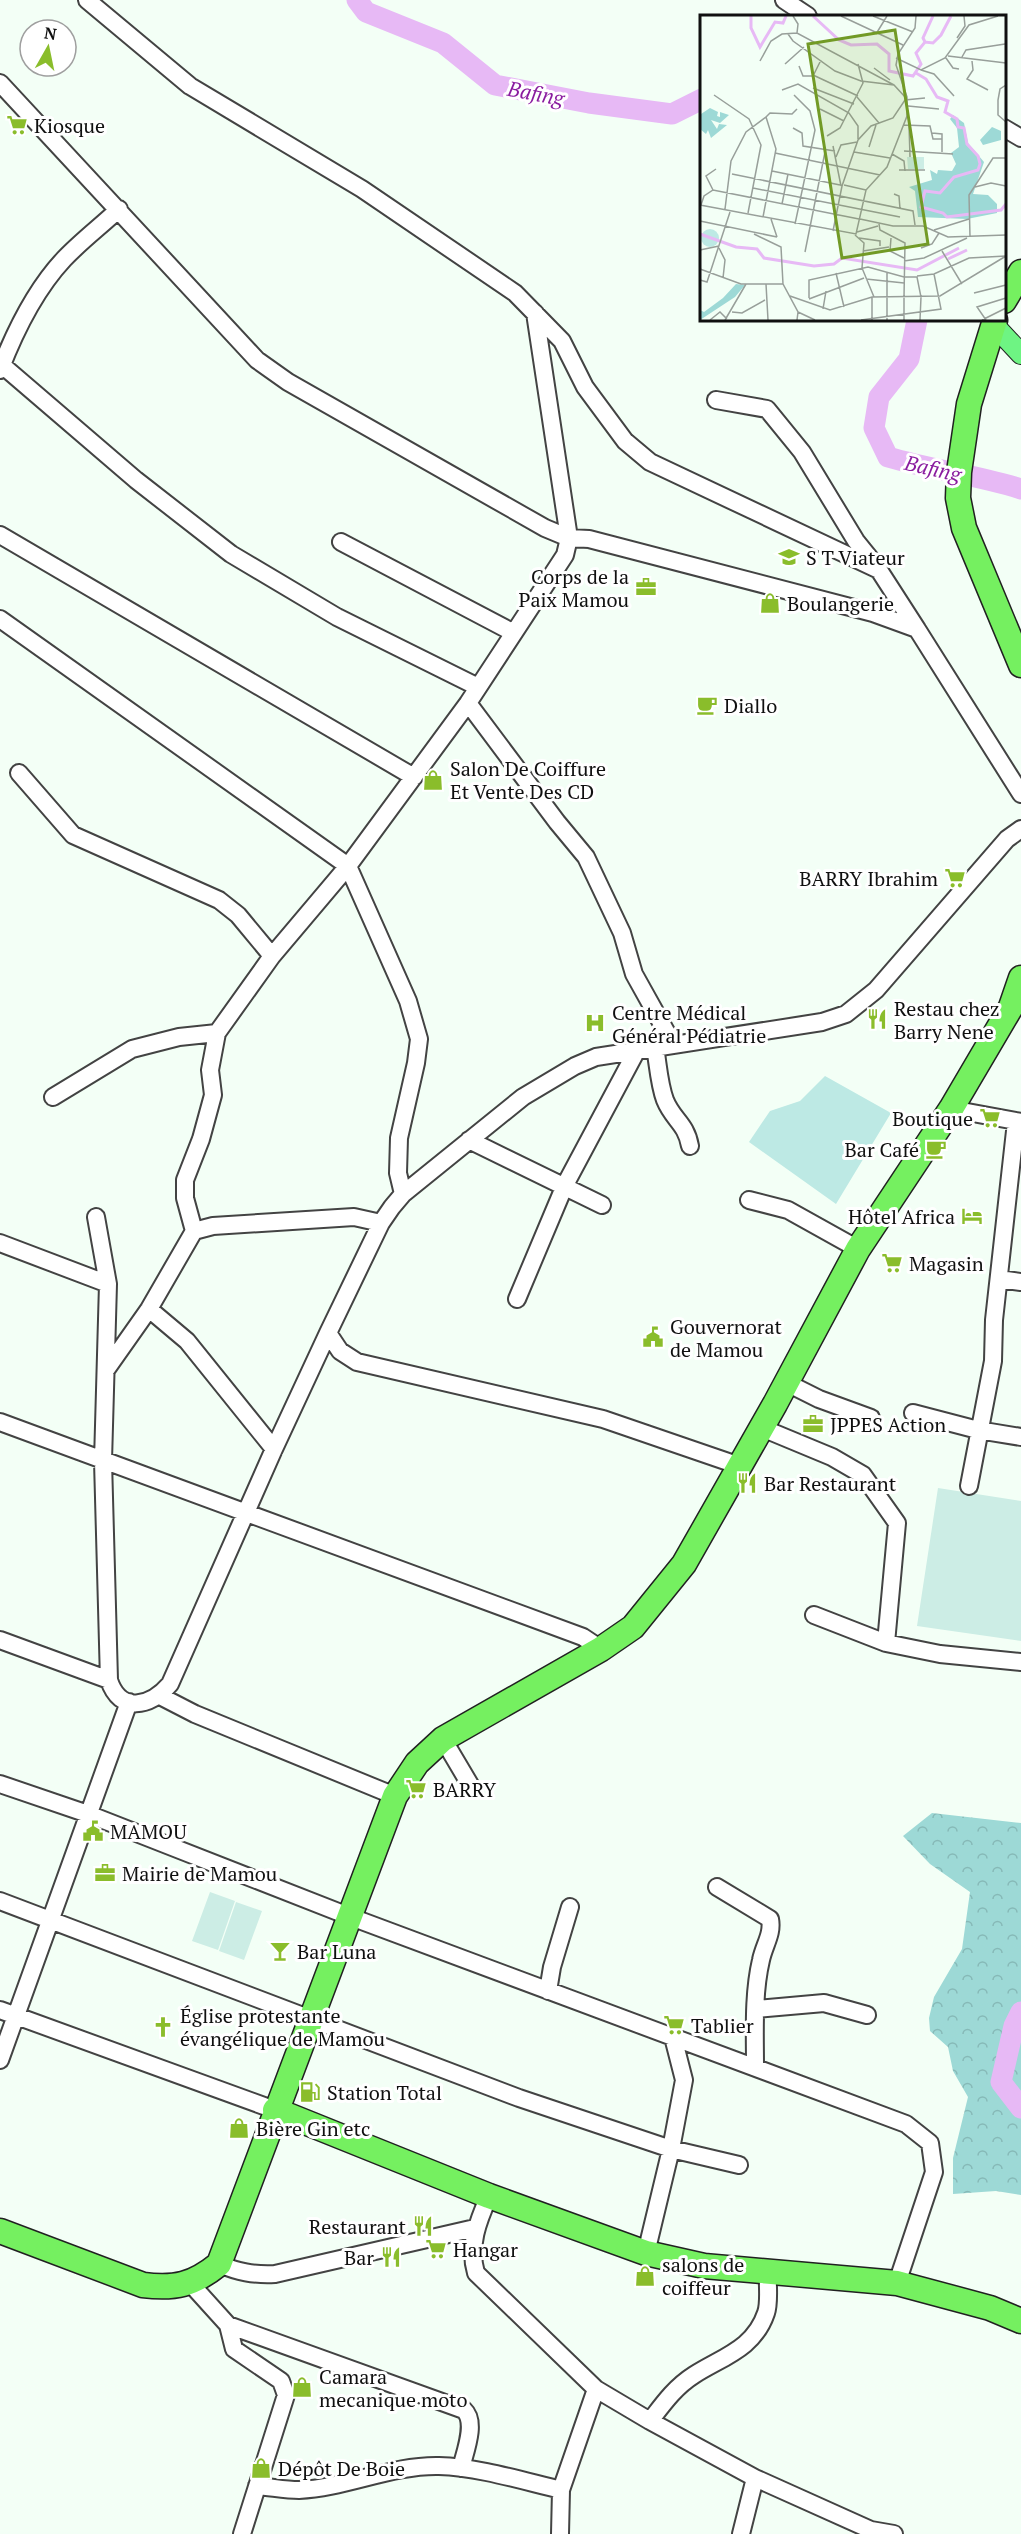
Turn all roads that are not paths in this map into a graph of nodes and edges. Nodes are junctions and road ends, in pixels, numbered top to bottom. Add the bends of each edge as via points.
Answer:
1 (87, 0) edge
2 (784, 0) edge
3 (806, 9) edge
4 (0, 83) edge
5 (1006, 129) edge
6 (1021, 138) edge
7 (119, 209) junction
8 (1021, 272) edge
9 (1006, 299) edge
10 (535, 313) junction
11 (994, 322) edge
12 (1021, 354) edge
13 (1, 368) edge
14 (717, 400) dead end
15 (0, 536) edge
16 (569, 538) junction
17 (341, 542) dead end
18 (879, 570) junction
19 (0, 619) edge
20 (917, 629) junction
21 (514, 633) junction
22 (1021, 665) edge
23 (478, 687) junction
24 (468, 703) junction
25 (19, 773) dead end
26 (414, 777) junction
27 (1021, 794) edge
28 (1021, 829) edge
29 (348, 866) junction
30 (272, 956) junction
31 (1021, 978) edge
32 (217, 1033) junction
33 (673, 1044) junction
34 (655, 1047) junction
35 (637, 1050) junction
36 (52, 1097) dead end
37 (951, 1109) junction
38 (1018, 1122) edge
39 (469, 1140) junction
40 (690, 1146) dead end
41 (565, 1185) junction
42 (403, 1194) junction
43 (749, 1200) dead end
44 (1015, 1204) edge
45 (602, 1205) dead end
46 (96, 1217) dead end
47 (381, 1223) junction
48 (194, 1231) junction
49 (0, 1244) edge
50 (858, 1249) junction
51 (999, 1279) junction
52 (1021, 1282) edge
53 (108, 1284) junction
54 (517, 1299) dead end
55 (149, 1309) junction
56 (328, 1333) junction
57 (106, 1370) junction
58 (787, 1383) junction
59 (914, 1413) dead end
60 (871, 1418) dead end
61 (0, 1422) edge
62 (762, 1428) junction
63 (978, 1430) junction
64 (1021, 1437) edge
65 (273, 1449) junction
66 (103, 1461) junction
67 (740, 1466) junction
68 (969, 1486) dead end
69 (247, 1514) junction
70 (814, 1615) dead end
71 (0, 1640) edge
72 (886, 1643) junction
73 (601, 1649) junction
74 (1021, 1662) edge
75 (109, 1680) junction
76 (160, 1696) junction
77 (129, 1702) junction
78 (443, 1738) junction
79 (0, 1784) edge
80 (472, 1788) dead end
81 (395, 1796) junction
82 (88, 1814) junction
83 (717, 1887) dead end
84 (0, 1901) edge
85 (570, 1908) dead end
86 (351, 1917) junction
87 (50, 1920) junction
88 (548, 1990) junction
89 (756, 2009) junction
90 (8, 2013) edge
91 (867, 2015) dead end
92 (311, 2018) junction
93 (673, 2037) junction
94 (0, 2060) edge
95 (755, 2067) junction
96 (275, 2110) junction
97 (671, 2149) junction
98 (739, 2165) dead end
99 (489, 2196) junction
100 (475, 2228) junction
101 (0, 2231) edge
102 (646, 2253) junction
103 (219, 2264) junction
104 (768, 2272) junction
105 (190, 2283) junction
106 (897, 2283) junction
107 (1021, 2321) edge
108 (228, 2325) junction
109 (596, 2389) junction
110 (650, 2421) junction
111 (461, 2468) junction
112 (755, 2478) junction
113 (257, 2486) junction
114 (561, 2490) junction
115 (242, 2534) edge
116 (560, 2534) edge
117 (741, 2534) edge
118 (894, 2534) edge

1 - 10 street via 190,86 362,189 515,293
2 - 3 street
4 - 7 street
5 - 6 street
7 - 13 street via 64,260 33,302
7 - 16 street via 257,360 288,382
8 - 9 highway
10 - 16 street
10 - 18 street via 561,340 585,387 625,441 650,462
11 - 12 main road
11 - 22 highway via 969,404 958,498 964,528
13 - 23 street via 231,554 338,617
14 - 18 street via 767,409 802,452 856,541
15 - 26 street
16 - 20 street via 589,539 873,613
16 - 21 street via 566,555
17 - 21 street
18 - 20 street
19 - 29 street
20 - 27 street
21 - 23 street
23 - 24 street
24 - 26 street
24 - 33 street via 586,857 622,933 634,974
25 - 30 street via 73,835 219,900 238,915
26 - 29 street
28 - 33 street via 1007,839 876,990 846,1014 822,1022
29 - 30 street
29 - 42 street via 408,1001 418,1039 398,1147
30 - 32 street
31 - 37 highway via 1011,1006
32 - 36 street via 179,1036 132,1049
32 - 48 street via 210,1070 213,1095 185,1180
33 - 34 street
34 - 35 street
34 - 40 street via 664,1097 687,1132
35 - 39 street via 574,1065 523,1097
35 - 41 street
37 - 38 street
37 - 50 highway
38 - 44 street
39 - 41 street
39 - 42 street
41 - 45 street
41 - 54 street
42 - 47 street
43 - 50 street via 788,1210
44 - 51 street
46 - 53 street
47 - 48 street via 354,1217 213,1226
47 - 56 street
48 - 55 street
49 - 53 street
50 - 58 highway
51 - 52 street
51 - 63 street via 993,1361
53 - 57 street
55 - 57 street
55 - 65 street via 187,1341
56 - 65 street
56 - 67 street via 340,1351 357,1362 603,1419
57 - 66 street
58 - 60 street
58 - 62 highway
59 - 63 street
61 - 66 street
62 - 67 highway
62 - 72 street via 863,1475 897,1524
63 - 64 street
63 - 68 street
65 - 69 street
66 - 69 street
66 - 75 street
67 - 73 highway via 684,1564 633,1627
69 - 73 street via 583,1637
69 - 76 street via 170,1684
70 - 72 street
71 - 75 street
72 - 74 street
73 - 78 highway
75 - 77 street via 118,1697
76 - 77 street via 150,1701
76 - 81 street
77 - 82 street
78 - 80 street
78 - 81 highway via 417,1763
79 - 82 street
81 - 86 highway
82 - 86 street
82 - 87 street
83 - 89 street via 770,1919
84 - 87 street
85 - 88 street
86 - 88 street
86 - 92 highway
87 - 90 street
87 - 92 street
88 - 93 street
89 - 91 street via 824,2002
89 - 95 street
90 - 94 street
90 - 96 street
92 - 96 highway
92 - 97 street via 519,2098
93 - 95 street
93 - 97 street via 684,2080
95 - 106 street via 906,2124 930,2142 934,2172
96 - 99 highway
96 - 103 highway
97 - 98 street
97 - 102 street
99 - 100 street
99 - 102 highway
100 - 103 street via 275,2274 237,2272
100 - 109 street via 476,2273
101 - 105 highway via 143,2285 166,2288
102 - 104 highway via 704,2266
103 - 105 highway
104 - 106 highway
104 - 110 street via 767,2312 759,2327 738,2352 694,2375 670,2394
105 - 108 street
106 - 107 highway via 990,2308
108 - 111 street via 464,2410 470,2424
108 - 113 street via 234,2349 281,2381 286,2396
109 - 110 street
109 - 114 street
110 - 112 street
111 - 113 street via 406,2468 298,2490
111 - 114 street
112 - 117 street
112 - 118 street via 871,2530
113 - 115 street
114 - 116 street

